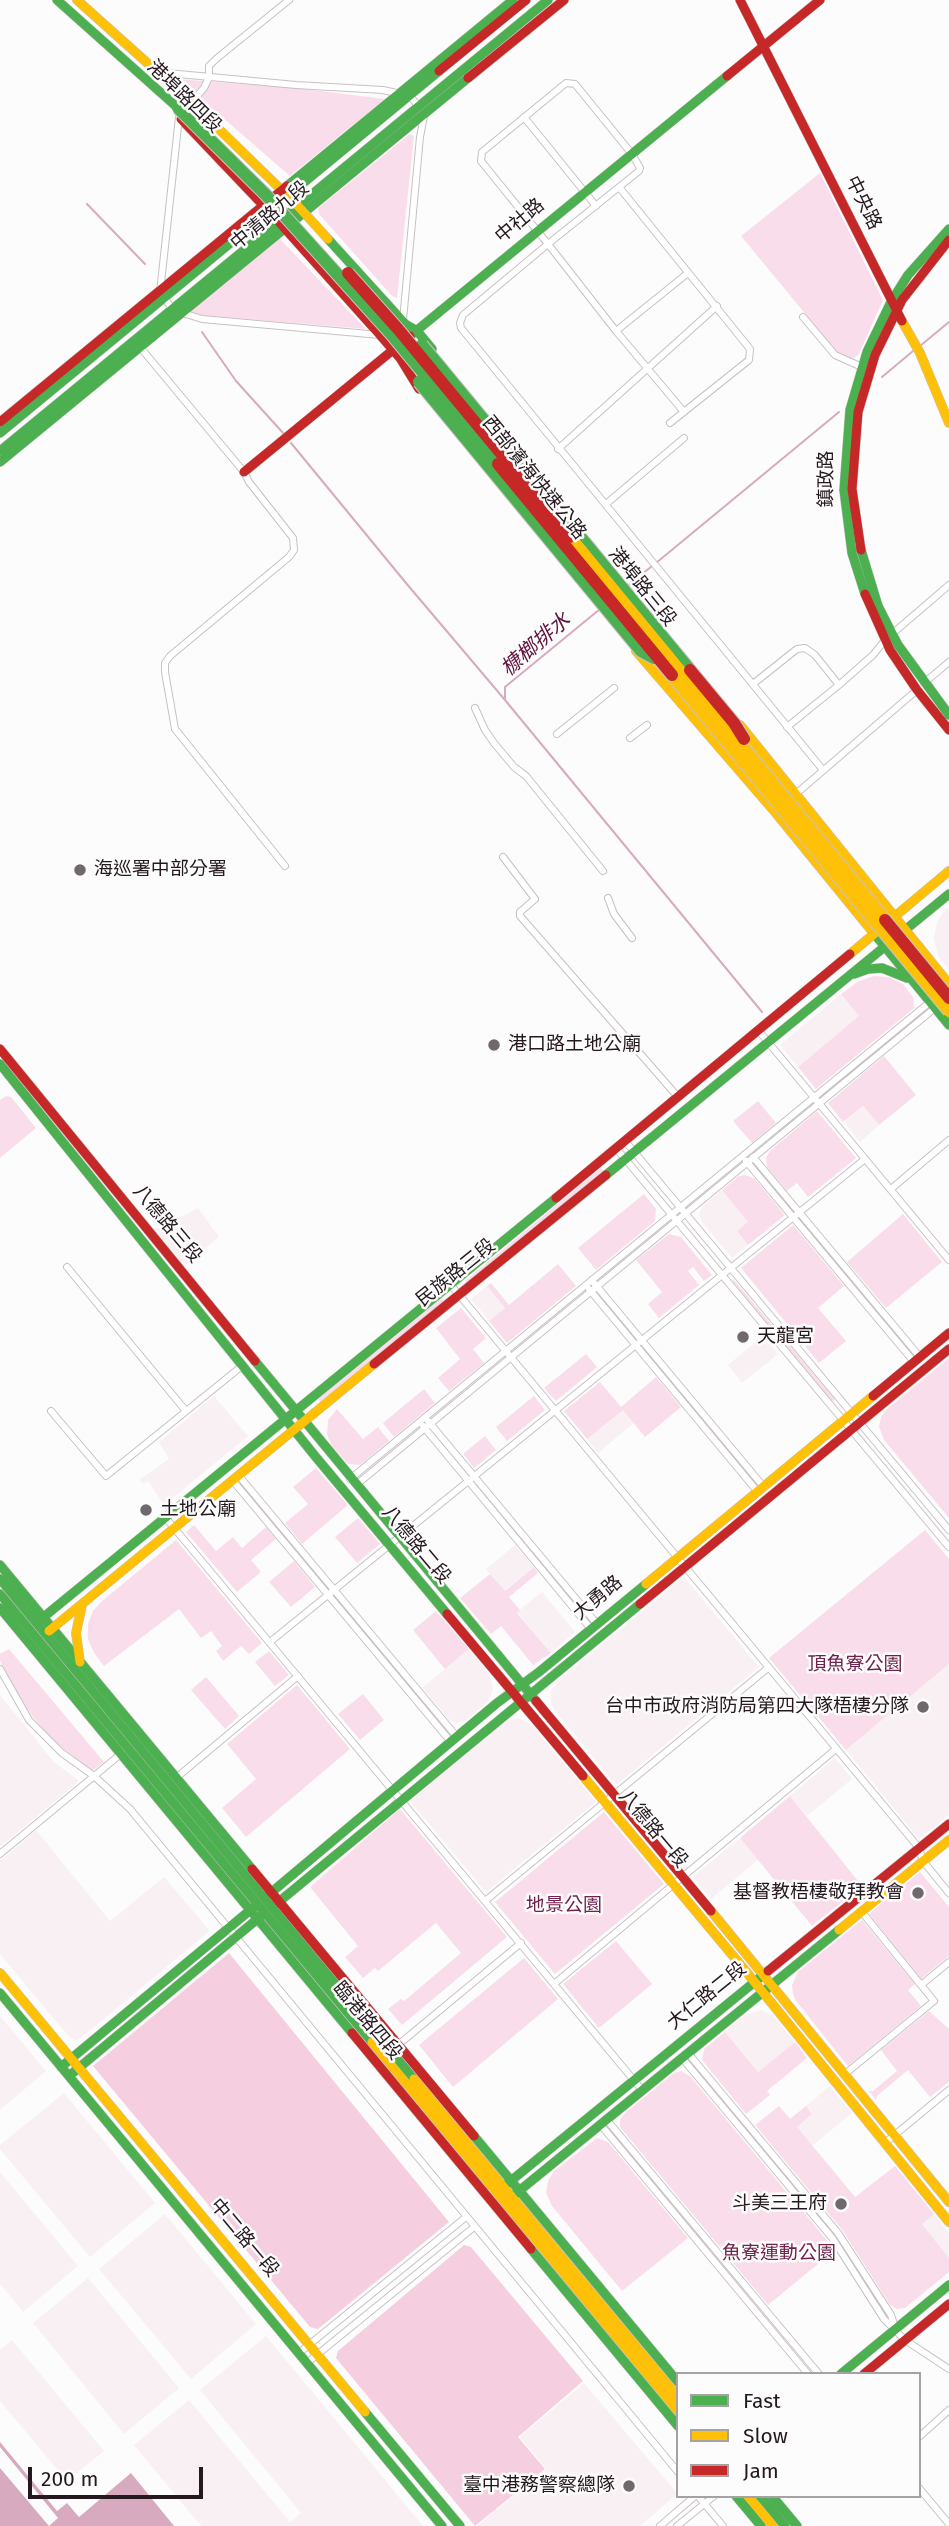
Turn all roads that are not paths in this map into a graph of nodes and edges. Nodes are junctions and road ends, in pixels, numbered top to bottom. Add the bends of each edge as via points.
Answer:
1 (50, 0) edge
2 (57, 0) edge
3 (67, 0) edge
4 (78, 0) edge
5 (289, 0) edge
6 (513, 0) edge
7 (526, 0) edge
8 (548, 0) edge
9 (564, 0) edge
10 (740, 0) edge
11 (820, 0) edge
12 (763, 45) junction
13 (156, 72) junction
14 (209, 77) junction
15 (413, 102) junction
16 (192, 103) junction
17 (179, 117) junction
18 (524, 117) junction
19 (632, 154) junction
20 (619, 187) junction
21 (585, 193) junction
22 (293, 202) junction
23 (596, 206) junction
24 (275, 217) junction
25 (949, 229) edge
26 (538, 231) junction
27 (949, 240) edge
28 (548, 243) junction
29 (688, 273) junction
30 (170, 304) junction
31 (717, 306) junction
32 (894, 306) junction
33 (803, 317) dead end
34 (410, 329) junction
35 (616, 331) junction
36 (380, 335) junction
37 (140, 346) junction
38 (396, 355) junction
39 (862, 367) junction
40 (648, 368) junction
41 (684, 412) junction
42 (0, 422) edge
43 (670, 423) dead end
44 (949, 423) edge
45 (0, 433) edge
46 (684, 439) dead end
47 (558, 449) junction
48 (0, 451) edge
49 (0, 462) edge
50 (244, 472) junction
51 (606, 504) junction
52 (949, 585) edge
53 (624, 589) junction
54 (888, 637) junction
55 (660, 661) junction
56 (949, 662) edge
57 (752, 684) junction
58 (839, 685) junction
59 (920, 687) junction
60 (614, 688) dead end
61 (475, 708) dead end
62 (949, 715) edge
63 (646, 725) dead end
64 (787, 727) junction
65 (949, 730) edge
66 (557, 733) dead end
67 (630, 738) dead end
68 (824, 770) junction
69 (777, 789) junction
70 (797, 793) junction
71 (829, 838) junction
72 (503, 857) dead end
73 (285, 866) dead end
74 (603, 871) dead end
75 (949, 871) edge
76 (949, 894) edge
77 (608, 898) dead end
78 (884, 925) junction
79 (905, 930) junction
80 (632, 938) dead end
81 (884, 946) junction
82 (846, 977) junction
83 (914, 983) junction
84 (949, 984) edge
85 (949, 998) edge
86 (932, 1005) junction
87 (949, 1011) edge
88 (949, 1025) edge
89 (758, 1030) junction
90 (768, 1042) junction
91 (0, 1049) edge
92 (0, 1064) edge
93 (17, 1079) junction
94 (678, 1097) junction
95 (817, 1100) junction
96 (949, 1140) edge
97 (620, 1145) junction
98 (630, 1156) junction
99 (748, 1157) junction
100 (865, 1158) junction
101 (891, 1189) junction
102 (683, 1211) junction
103 (796, 1215) junction
104 (674, 1218) junction
105 (949, 1259) edge
106 (67, 1267) dead end
107 (730, 1268) junction
108 (722, 1275) junction
109 (450, 1284) junction
110 (591, 1286) junction
111 (459, 1296) junction
112 (949, 1333) edge
113 (638, 1343) junction
114 (949, 1349) edge
115 (508, 1354) junction
116 (917, 1359) junction
117 (242, 1366) junction
118 (555, 1410) junction
119 (51, 1411) dead end
120 (187, 1411) junction
121 (290, 1415) junction
122 (851, 1422) junction
123 (425, 1423) junction
124 (299, 1426) junction
125 (236, 1478) junction
126 (471, 1478) junction
127 (353, 1482) junction
128 (760, 1489) junction
129 (165, 1517) junction
130 (175, 1528) junction
131 (949, 1530) edge
132 (395, 1540) junction
133 (949, 1547) edge
134 (681, 1562) junction
135 (0, 1565) edge
136 (0, 1579) edge
137 (331, 1592) junction
138 (0, 1594) edge
139 (82, 1604) junction
140 (0, 1608) edge
141 (594, 1626) junction
142 (37, 1631) junction
143 (270, 1642) junction
144 (80, 1662) junction
145 (768, 1668) junction
146 (0, 1670) edge
147 (298, 1676) junction
148 (522, 1692) junction
149 (454, 1739) junction
150 (132, 1745) junction
151 (836, 1749) junction
152 (94, 1776) junction
153 (176, 1777) junction
154 (397, 1795) junction
155 (610, 1798) junction
156 (949, 1824) edge
157 (949, 1840) edge
158 (0, 1854) edge
159 (921, 1855) junction
160 (678, 1880) junction
161 (949, 1894) edge
162 (485, 1901) junction
163 (265, 1906) junction
164 (861, 1911) junction
165 (232, 1933) junction
166 (520, 1943) junction
167 (949, 1962) edge
168 (0, 1973) edge
169 (764, 1983) junction
170 (554, 1984) junction
171 (921, 1985) junction
172 (0, 1993) edge
173 (398, 2045) junction
174 (685, 2055) junction
175 (70, 2067) junction
176 (845, 2074) junction
177 (638, 2085) junction
178 (949, 2090) edge
179 (603, 2122) junction
180 (890, 2139) junction
181 (504, 2195) junction
182 (947, 2197) edge
183 (466, 2217) junction
184 (949, 2222) edge
185 (474, 2227) junction
186 (949, 2285) edge
187 (949, 2304) edge
188 (896, 2329) junction
189 (905, 2340) junction
190 (308, 2354) junction
191 (949, 2369) edge
192 (806, 2372) edge
193 (817, 2372) edge
194 (843, 2372) edge
195 (866, 2372) edge
196 (676, 2380) edge
197 (676, 2395) edge
198 (676, 2409) edge
199 (949, 2410) edge
200 (676, 2423) edge
201 (921, 2435) edge
202 (676, 2470) edge
203 (921, 2490) edge
204 (695, 2498) edge
205 (699, 2498) edge
206 (710, 2498) edge
207 (738, 2498) edge
208 (750, 2498) edge
209 (762, 2498) edge
210 (774, 2498) edge
211 (704, 2503) junction
212 (949, 2524) edge
213 (442, 2526) edge
214 (460, 2526) edge
215 (660, 2526) edge
216 (677, 2526) edge
217 (723, 2526) edge
218 (761, 2526) edge
219 (773, 2526) edge
220 (785, 2526) edge
221 (797, 2526) edge

1 - 17 main road, 港埠路四段
2 - 55 main road, 西部濱海快速公路, bridge via 178,108 265,194 392,335
3 - 69 main road, 西部濱海快速公路, bridge via 183,102 360,286
4 - 13 main road, 港埠路四段
5 - 14 street via 216,59 209,66
6 - 15 main road, 中清路九段
7 - 15 main road, 中清路九段
8 - 15 main road, 中清路九段
9 - 15 main road, 中清路九段
10 - 12 main road, 中央路
11 - 12 main road, 中社路
12 - 19 main road, 中社路
12 - 32 main road, 中央路
13 - 14 street
13 - 16 main road, 港埠路四段
14 - 15 street
14 - 16 street
15 - 22 main road, 中清路九段
15 - 22 main road, 中清路九段
15 - 34 street via 420,137
16 - 17 street
16 - 22 main road, 港埠路四段
17 - 24 main road, 港埠路四段
17 - 30 street
18 - 19 street via 566,83 575,84
18 - 21 street
18 - 26 street via 480,158
19 - 20 street via 640,168
19 - 21 main road, 中社路
20 - 23 street
20 - 29 street
21 - 23 street
21 - 26 main road, 中社路
22 - 24 main road, 中清路九段
22 - 24 main road, 中清路九段
22 - 34 main road, 港埠路三段
23 - 28 street
24 - 30 main road, 中清路九段
24 - 30 main road, 中清路九段
24 - 36 main road, 港埠路三段
25 - 32 main road, 鎮政路 via 908,275
26 - 28 street
26 - 34 main road, 中社路
27 - 32 main road, 鎮政路
28 - 35 street
28 - 47 street via 460,323
29 - 31 street
29 - 35 street
30 - 36 street via 202,319
30 - 37 main road, 中清路九段
30 - 42 main road, 中清路九段
30 - 45 main road, 中清路九段
30 - 48 main road, 中清路九段
31 - 40 street
31 - 41 street via 750,349 750,357
32 - 39 main road, 鎮政路 via 876,331
32 - 44 main road, 中央路
32 - 54 main road, 鎮政路 via 864,390 852,489 862,557
33 - 39 street via 835,355
34 - 38 main road, 中社路
34 - 53 main road, 港埠路三段
34 - 69 main road, 港埠路三段, bridge via 734,723
35 - 40 street
36 - 38 main road, 港埠路三段
37 - 49 main road, 中清路九段
37 - 50 street
38 - 50 main road, 中社路
38 - 55 main road, 港埠路三段, bridge via 641,651
38 - 78 main road, 港埠路三段 via 422,379 808,854
39 - 54 main road, 鎮政路 via 850,410 845,454 846,519 870,609
40 - 41 street
40 - 47 street
41 - 43 street
46 - 51 street
47 - 51 street
50 - 73 street via 293,538 294,550 170,656 165,672 175,729
51 - 57 street
52 - 54 street
53 - 70 main road, 港埠路三段
53 - 71 main road, 港埠路三段 via 790,797
54 - 58 street
54 - 59 main road, 鎮政路
55 - 87 main road, 西部濱海快速公路, bridge
56 - 59 street
57 - 58 street via 797,649 805,648
57 - 64 street
58 - 64 street
59 - 62 main road, 鎮政路
59 - 65 main road, 鎮政路
59 - 68 street
60 - 66 street
61 - 74 street via 494,743
63 - 67 street
64 - 68 street
68 - 70 street
69 - 85 main road, 西部濱海快速公路, bridge
70 - 71 main road, 港埠路三段
71 - 78 main road, 港埠路三段
72 - 94 street via 534,899 520,916
75 - 78 main road, 民族路三段
76 - 79 main road, 民族路三段
77 - 80 street
78 - 79 main road, 港埠路三段
78 - 81 main road, 港埠路三段
78 - 89 main road, 民族路三段
79 - 81 main road, 民族路三段
79 - 84 main road, 港埠路三段
81 - 82 main road, 民族路三段
81 - 83 main road, 港埠路三段
82 - 83 main road via 882,968
82 - 90 main road, 民族路三段
83 - 86 main road, 港埠路三段
86 - 88 main road, 港埠路三段
86 - 95 street
89 - 90 street
89 - 94 main road, 民族路三段
90 - 95 street
90 - 98 main road, 民族路三段
91 - 93 main road, 八德路三段
92 - 93 main road, 八德路三段
93 - 117 main road, 八德路三段
93 - 121 main road, 八德路三段
94 - 97 main road, 民族路三段
95 - 99 street
95 - 100 street
96 - 101 street
97 - 98 street
97 - 98 street
97 - 109 main road, 民族路三段
98 - 102 street
98 - 104 street
98 - 111 main road, 民族路三段
99 - 102 street
99 - 103 street
100 - 101 street
100 - 103 street
101 - 105 street
102 - 104 street
102 - 107 street
103 - 107 street
103 - 116 street
104 - 108 street
104 - 110 street
106 - 120 street
107 - 108 street
107 - 122 street
108 - 113 street
108 - 122 street
109 - 111 street
109 - 121 main road, 民族路三段
110 - 113 street
110 - 115 street
111 - 115 street
111 - 124 main road, 民族路三段
112 - 116 main road, 大勇路
113 - 118 street
113 - 128 street
114 - 122 main road, 大勇路
115 - 118 street
115 - 123 street
116 - 122 main road, 大勇路
117 - 120 street
117 - 121 main road, 八德路三段
118 - 126 street
118 - 134 street
119 - 120 street via 106,1476
121 - 124 main road, 八德路二段
121 - 129 main road, 民族路三段
122 - 128 main road, 大勇路
122 - 131 street
122 - 133 street
122 - 134 main road, 大勇路
123 - 126 street
123 - 127 street
124 - 125 main road, 民族路三段
124 - 127 main road, 八德路二段
124 - 132 main road, 八德路二段
125 - 130 main road, 民族路三段
125 - 137 street
126 - 132 street
126 - 141 street
127 - 132 main road, 八德路二段
128 - 134 main road, 大勇路
129 - 130 street
129 - 142 main road, 民族路三段
130 - 139 main road, 民族路三段
130 - 143 street
132 - 137 street
132 - 148 main road, 八德路二段
134 - 141 main road, 大勇路
134 - 145 street
134 - 148 main road, 大勇路
135 - 142 main road
136 - 142 main road
137 - 143 street
137 - 149 street
138 - 142 main road
139 - 142 main road, 民族路三段
139 - 144 main road via 76,1632
140 - 142 main road
141 - 148 main road, 大勇路
142 - 144 main road, 臨港路四段
142 - 150 main road, 臨港路四段
142 - 150 main road, 臨港路四段
143 - 147 street
144 - 150 main road, 臨港路四段
145 - 151 street
145 - 155 street
146 - 152 street via 29,1720
147 - 153 street
147 - 154 street
148 - 149 main road, 大勇路
148 - 154 main road, 大勇路
148 - 155 main road, 八德路一段
149 - 154 main road, 大勇路
150 - 152 street
150 - 153 main road, 臨港路四段
150 - 163 main road, 臨港路四段
150 - 163 main road, 臨港路四段
151 - 159 street
151 - 160 street
152 - 158 street
152 - 165 street via 130,1809
153 - 163 main road, 臨港路四段
154 - 162 street
154 - 163 main road, 大勇路
155 - 160 main road, 八德路一段
155 - 162 street
156 - 159 main road, 大仁路二段
157 - 159 main road, 大仁路二段
159 - 161 street
159 - 164 main road, 大仁路二段
159 - 169 main road, 大仁路二段
160 - 169 main road, 八德路一段
160 - 170 street
162 - 166 street
163 - 165 main road, 大勇路
163 - 173 main road, 臨港路四段
163 - 181 main road, 臨港路四段
163 - 181 main road, 臨港路四段
164 - 169 main road, 大仁路二段
164 - 171 street
165 - 175 main road, 大勇路
165 - 183 street
166 - 170 street
166 - 173 street
167 - 171 street
168 - 175 main road, 中二路一段
169 - 174 main road, 大仁路二段
169 - 176 main road
169 - 177 main road, 大仁路二段
169 - 180 main road
170 - 177 street
171 - 176 street via 934,2001
172 - 175 main road, 中二路一段
173 - 181 main road, 臨港路四段
174 - 177 main road, 大仁路二段
174 - 188 street via 833,2238 884,2319
175 - 190 main road, 中二路一段
176 - 180 main road
177 - 179 main road, 大仁路二段
177 - 181 main road, 大仁路二段
178 - 180 street
179 - 181 main road, 大仁路二段
179 - 192 street
179 - 193 street
180 - 182 main road
180 - 184 main road
181 - 196 main road, 臨港路四段
181 - 197 main road, 臨港路四段
181 - 198 main road, 臨港路四段
181 - 200 main road, 臨港路四段
183 - 185 street
183 - 190 street
185 - 190 street
185 - 202 street
186 - 188 main road
187 - 189 main road
188 - 189 street
188 - 194 main road
189 - 191 street
189 - 195 main road
190 - 213 main road, 中二路一段
190 - 214 main road, 中二路一段
199 - 201 street
203 - 212 street
204 - 215 street
205 - 211 street
206 - 211 street
207 - 218 main road
208 - 219 main road
209 - 220 main road
210 - 221 main road
211 - 216 street
211 - 217 street

